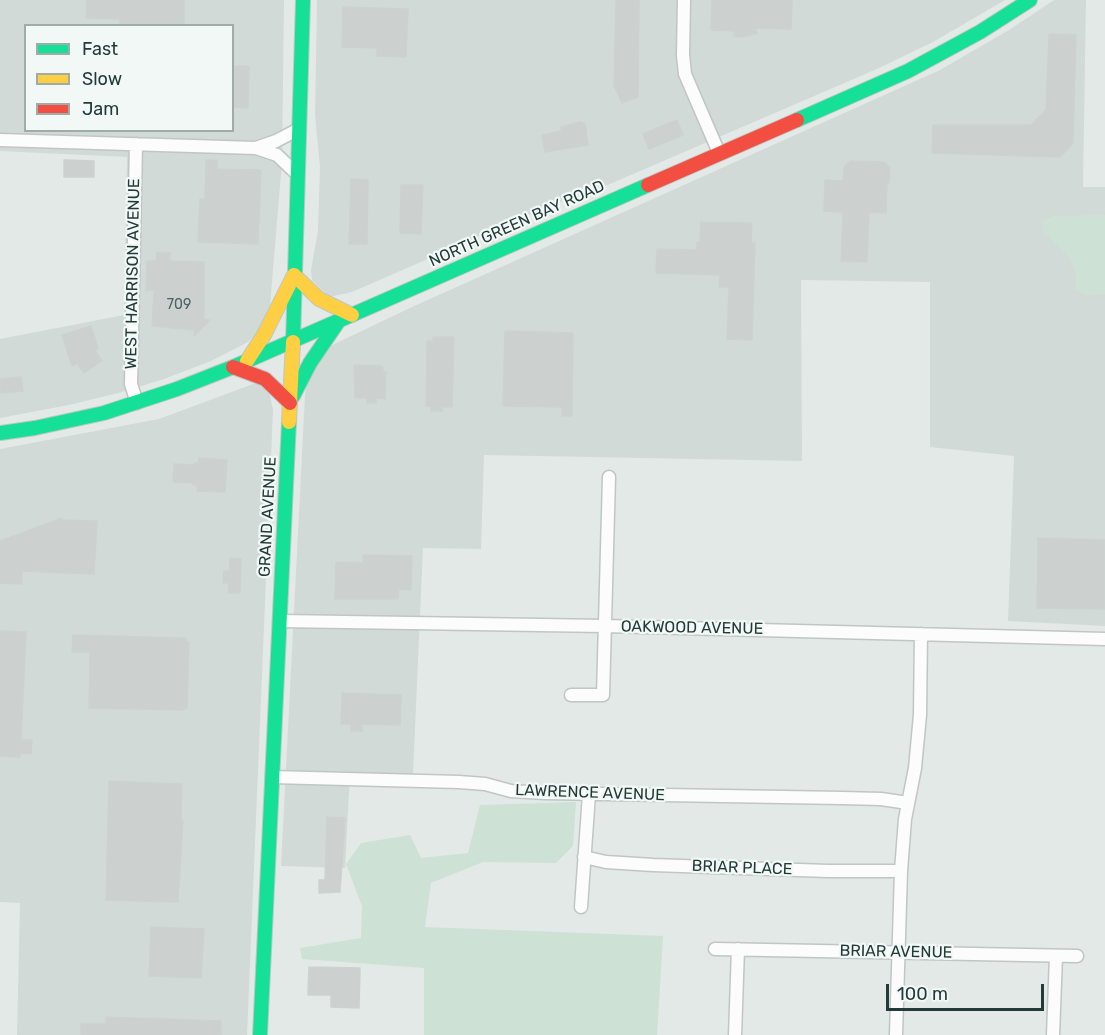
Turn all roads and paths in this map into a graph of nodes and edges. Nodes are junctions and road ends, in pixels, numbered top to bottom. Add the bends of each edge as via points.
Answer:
1 (303, 0) edge
2 (684, 0) edge
3 (1030, 0) edge
4 (299, 129) junction
5 (0, 140) edge
6 (136, 144) junction
7 (256, 148) junction
8 (719, 153) junction
9 (297, 174) junction
10 (294, 274) junction
11 (352, 315) junction
12 (338, 321) junction
13 (292, 342) junction
14 (247, 361) junction
15 (233, 367) junction
16 (137, 403) junction
17 (290, 403) junction
18 (0, 433) edge
19 (609, 477) dead end
20 (280, 621) junction
21 (605, 626) junction
22 (921, 634) junction
23 (1105, 639) edge
24 (572, 695) dead end
25 (272, 777) junction
26 (589, 794) junction
27 (908, 803) junction
28 (584, 857) junction
29 (901, 871) junction
30 (581, 907) dead end
31 (715, 949) dead end
32 (738, 949) junction
33 (900, 952) junction
34 (1056, 956) junction
35 (1077, 956) dead end
36 (260, 1035) edge
37 (735, 1035) edge
38 (896, 1035) edge
39 (1053, 1035) edge

1 - 4 main road, GRAND AVENUE
2 - 8 street via 685,74
3 - 8 main road, NORTH GREEN BAY ROAD via 916,66
4 - 7 street
4 - 9 main road, GRAND AVENUE
5 - 6 street
6 - 7 street
6 - 16 street, WEST HARRISON AVENUE via 131,384
7 - 9 street via 277,155
8 - 11 main road, NORTH GREEN BAY ROAD
9 - 10 main road, GRAND AVENUE
10 - 11 main road via 319,299
10 - 13 main road, GRAND AVENUE
10 - 14 main road
11 - 12 main road, NORTH GREEN BAY ROAD
12 - 13 main road, NORTH GREEN BAY ROAD
12 - 17 main road
13 - 14 main road, NORTH GREEN BAY ROAD
13 - 17 main road, GRAND AVENUE
14 - 15 main road, NORTH GREEN BAY ROAD
15 - 16 main road, NORTH GREEN BAY ROAD
15 - 17 main road via 265,379
16 - 18 main road, NORTH GREEN BAY ROAD via 70,421
17 - 20 main road, GRAND AVENUE
19 - 21 street
20 - 21 street, OAKWOOD AVENUE
20 - 25 main road, GRAND AVENUE
21 - 22 street, OAKWOOD AVENUE
21 - 24 street via 603,695
22 - 23 street, OAKWOOD AVENUE
22 - 27 street via 920,714
25 - 26 street, LAWRENCE AVENUE via 459,782 511,791
25 - 36 main road, GRAND AVENUE
26 - 27 street, LAWRENCE AVENUE via 842,798
26 - 28 street
27 - 29 street
28 - 29 street, BRIAR PLACE via 653,865
28 - 30 street
29 - 33 street
31 - 32 street, BRIAR AVENUE
32 - 33 street, BRIAR AVENUE
32 - 37 street
33 - 34 street, BRIAR AVENUE
33 - 38 street
34 - 35 street, BRIAR AVENUE
34 - 39 street

